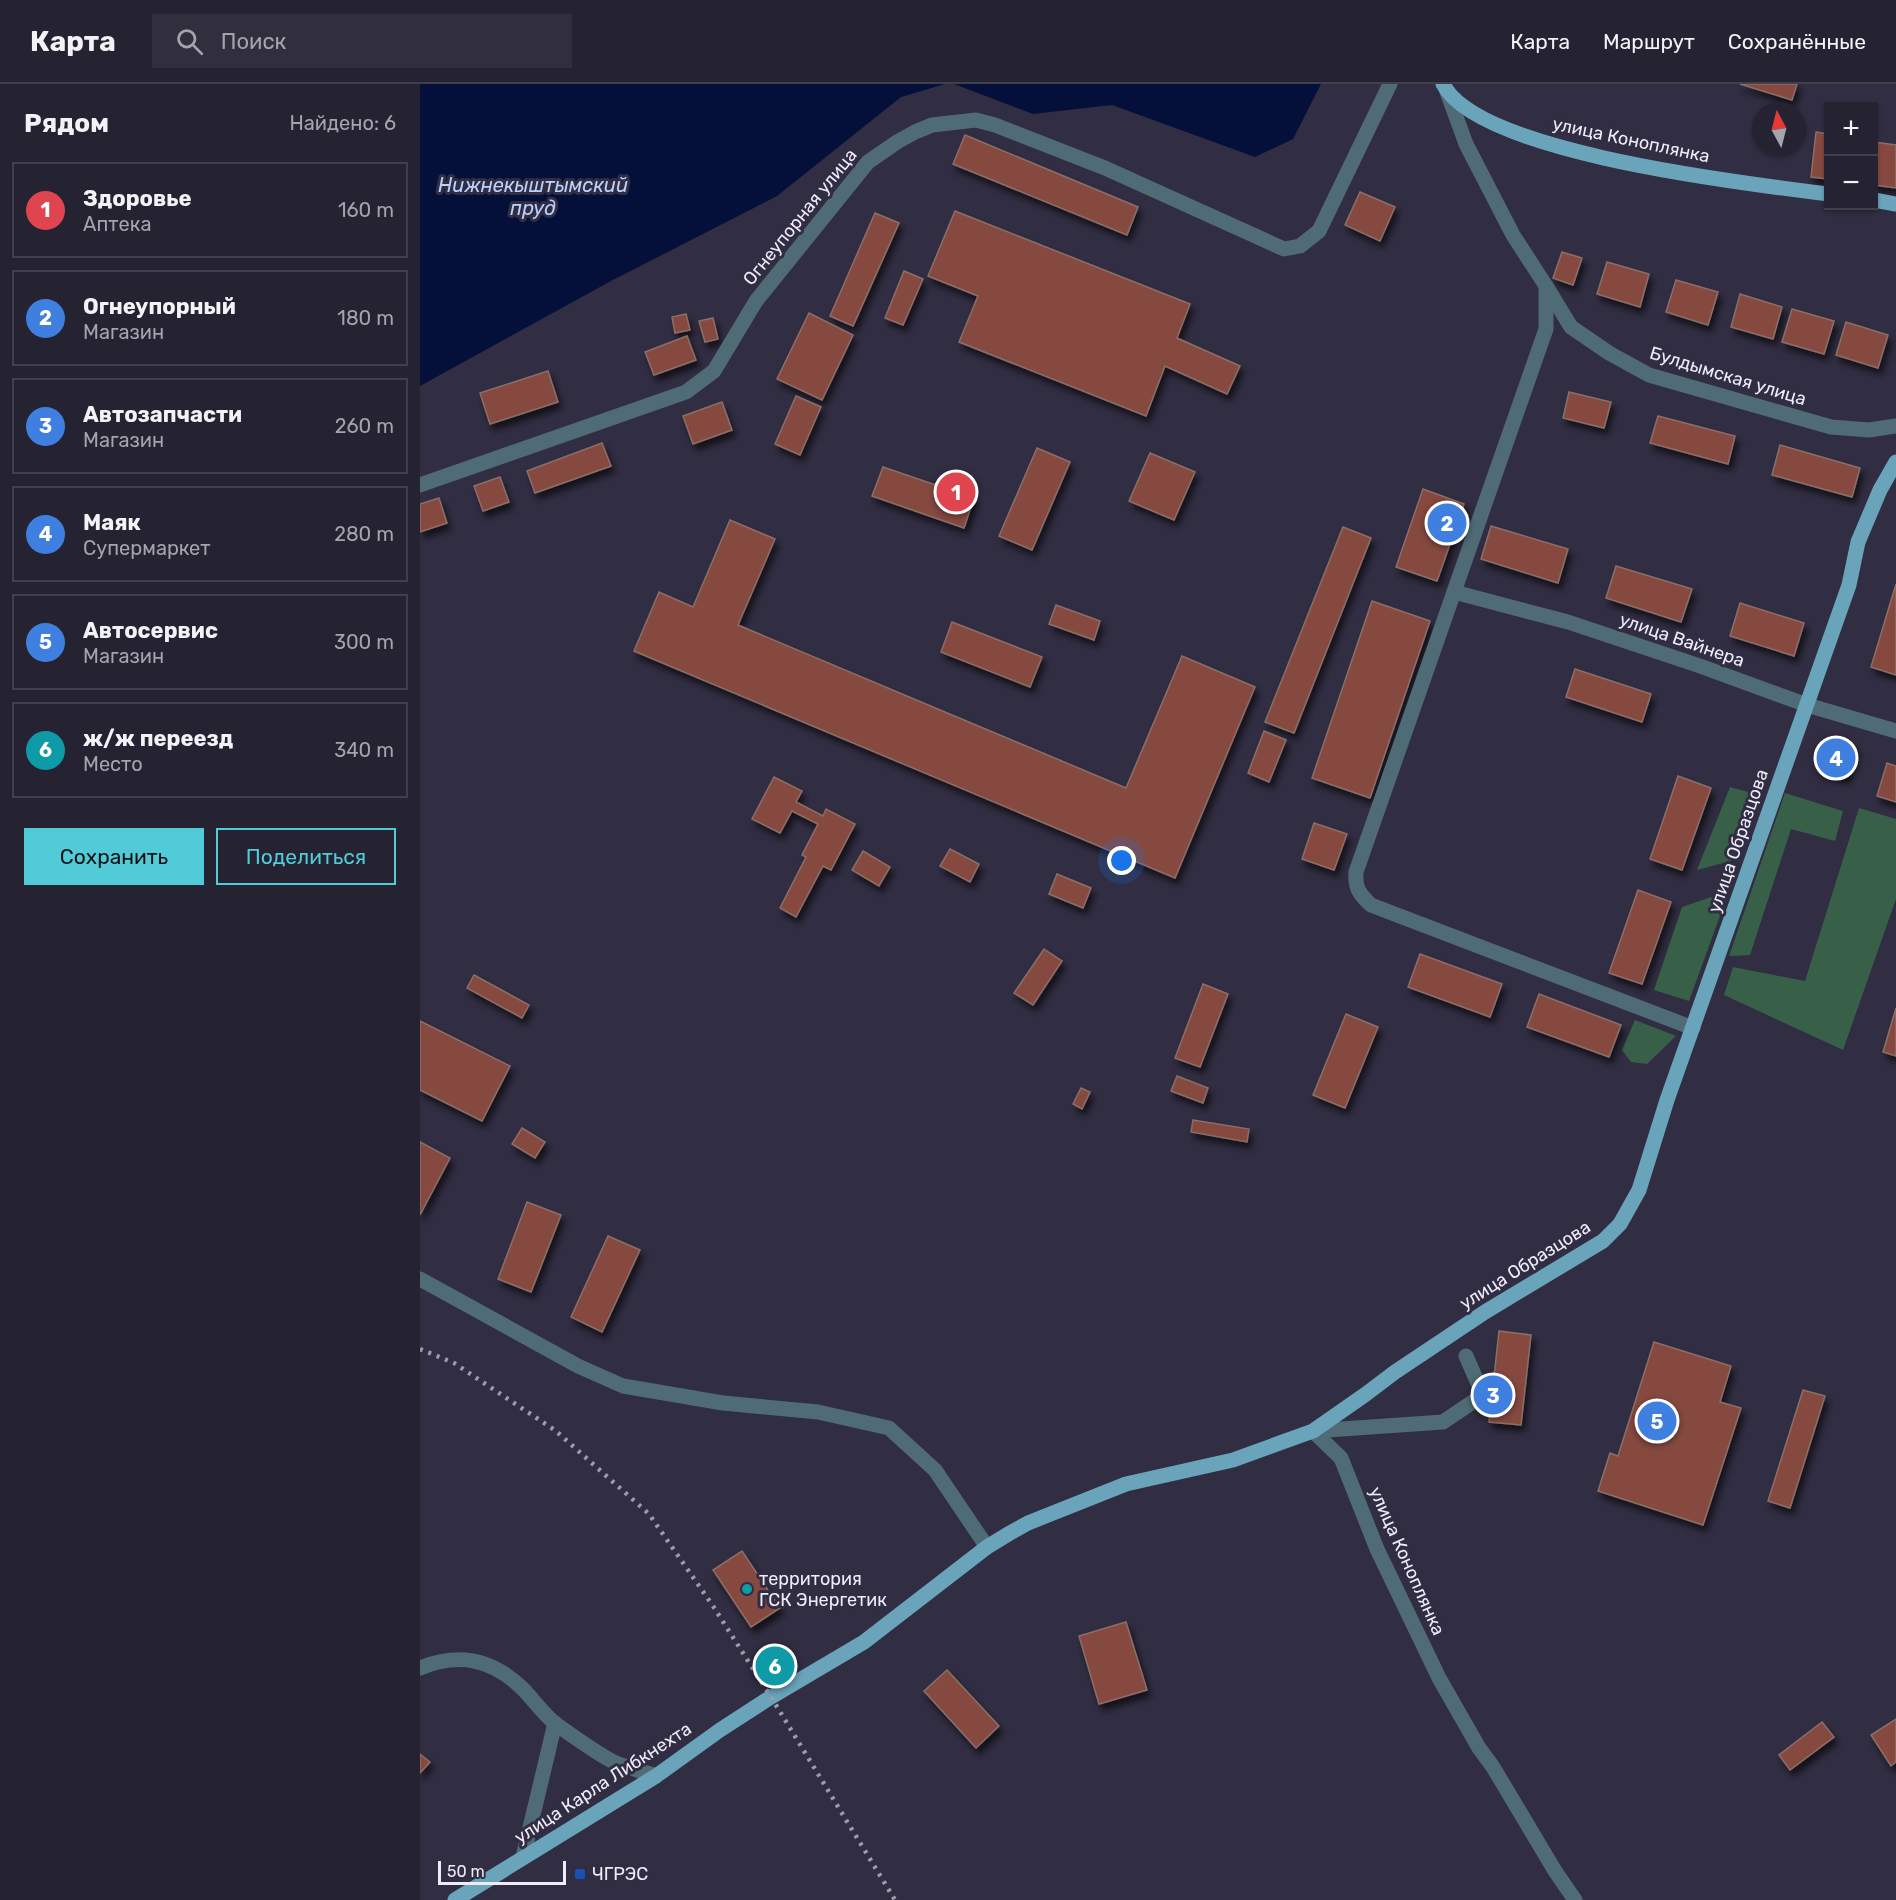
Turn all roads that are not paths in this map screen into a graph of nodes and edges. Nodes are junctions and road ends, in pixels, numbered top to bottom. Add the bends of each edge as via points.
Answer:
1 (1390, 84) edge
2 (1445, 88) edge
3 (1824, 193) edge
4 (1878, 202) edge
5 (1896, 204) edge
6 (1546, 286) junction
7 (1896, 426) edge
8 (1896, 462) edge
9 (420, 485) edge
10 (1454, 592) junction
11 (1806, 705) junction
12 (1896, 731) edge
13 (1693, 1028) junction
14 (420, 1279) edge
15 (1466, 1356) dead end
16 (1313, 1431) junction
17 (987, 1547) junction
18 (420, 1668) edge
19 (771, 1697) joint
20 (555, 1723) junction
21 (656, 1776) junction
22 (523, 1857) junction
23 (455, 1900) edge
24 (1575, 1900) edge

1 - 9 street, Огнеупорная улица via 1319,231 1300,246 1284,249 1105,168 995,125 976,120 932,125 915,132 868,162 756,301 714,371 686,392
2 - 3 main road, улица Коноплянка via 1460,105 1508,130 1583,152 1662,171
2 - 6 street, Булдымская улица via 1466,144 1513,235
4 - 5 main road
6 - 7 street, Булдымская улица via 1571,327 1649,375 1831,427 1869,430
6 - 10 street via 1546,329
8 - 11 main road, улица Образцова via 1858,542 1849,585
10 - 11 street, улица Вайнера via 1568,622
10 - 13 street via 1356,872 1355,886 1371,905
11 - 12 street, улица Вайнера
11 - 13 main road, улица Образцова
13 - 16 main road, улица Образцова via 1639,1190 1620,1224 1603,1241 1485,1312
14 - 17 street via 578,1366 623,1386 723,1403 818,1412 889,1428 935,1470
15 - 16 street via 1483,1395 1443,1422
16 - 17 main road, улица Образцова via 1233,1461 1126,1484 1028,1523
16 - 24 street, улица Коноплянка via 1341,1458 1377,1549 1439,1678
17 - 19 main road, улица Образцова via 864,1642
18 - 20 street via 460,1659 498,1668
19 - 21 main road, улица Карла Либкнехта
20 - 21 street via 614,1762
20 - 22 street
21 - 22 main road, улица Карла Либкнехта
22 - 23 main road, улица Карла Либкнехта

